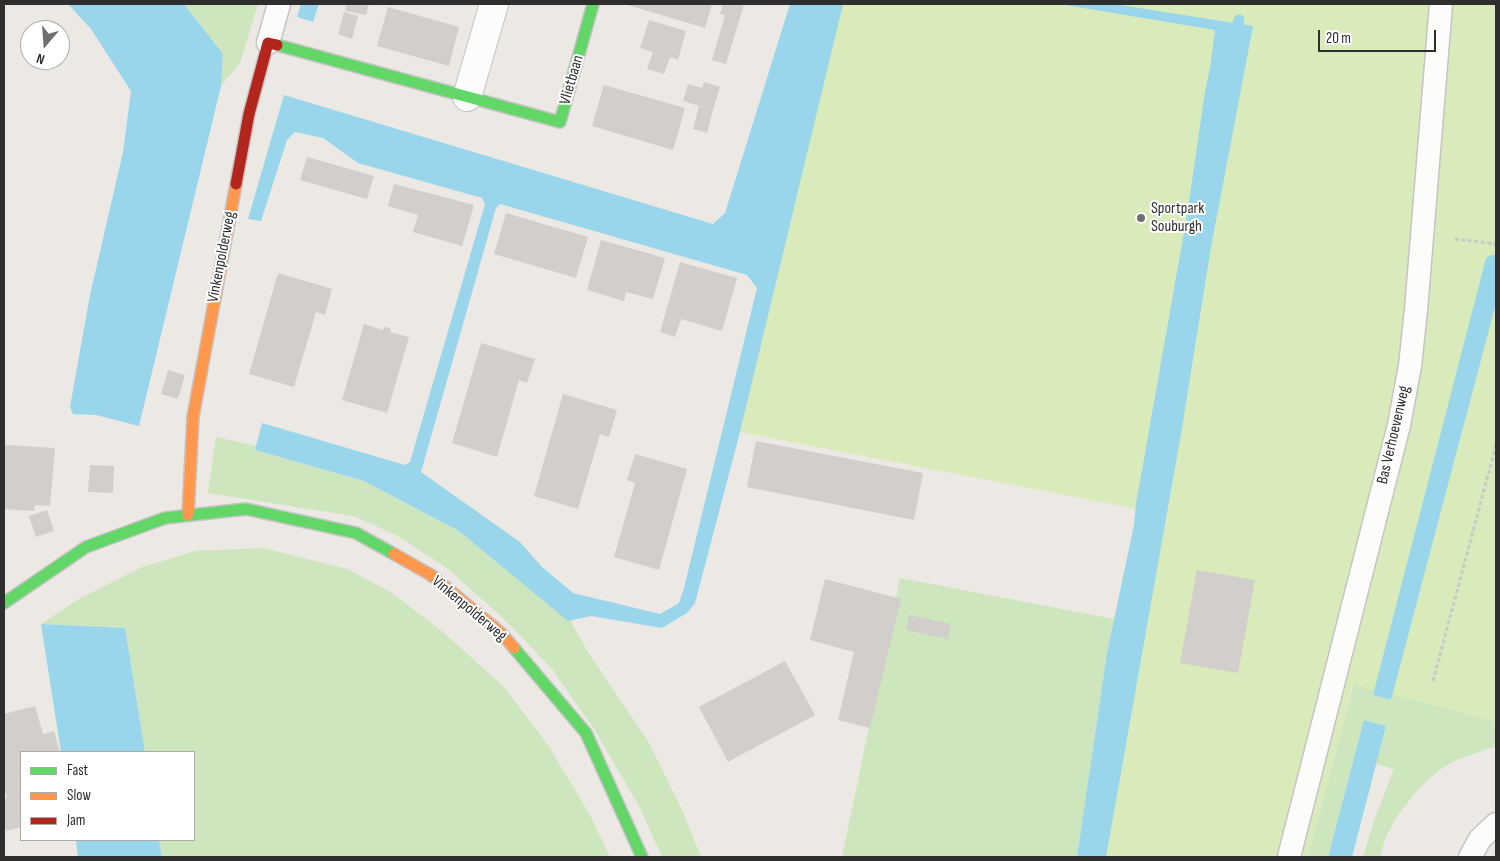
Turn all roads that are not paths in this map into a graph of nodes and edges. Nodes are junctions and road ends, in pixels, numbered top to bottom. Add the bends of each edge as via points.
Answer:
1 (279, 4) edge
2 (494, 4) edge
3 (593, 4) edge
4 (1441, 4) edge
5 (268, 43) junction
6 (467, 97) junction
7 (188, 515) junction
8 (4, 603) edge
9 (1496, 824) edge
10 (642, 857) edge
11 (1289, 857) edge
12 (1470, 857) edge

1 - 5 lane, Vinkenpolderweg
2 - 6 street
3 - 6 street, Vlietbaan via 560,122
4 - 11 lane, Bas Verhoevenweg via 1410,366 1399,425
5 - 6 street, Vlietbaan
5 - 7 street, Vinkenpolderweg via 249,114 193,417
7 - 8 street, Vinkenpolderweg via 165,518 86,547
7 - 10 street, Vinkenpolderweg via 246,508 356,533 430,575 502,634 586,733
9 - 12 lane via 1480,839

